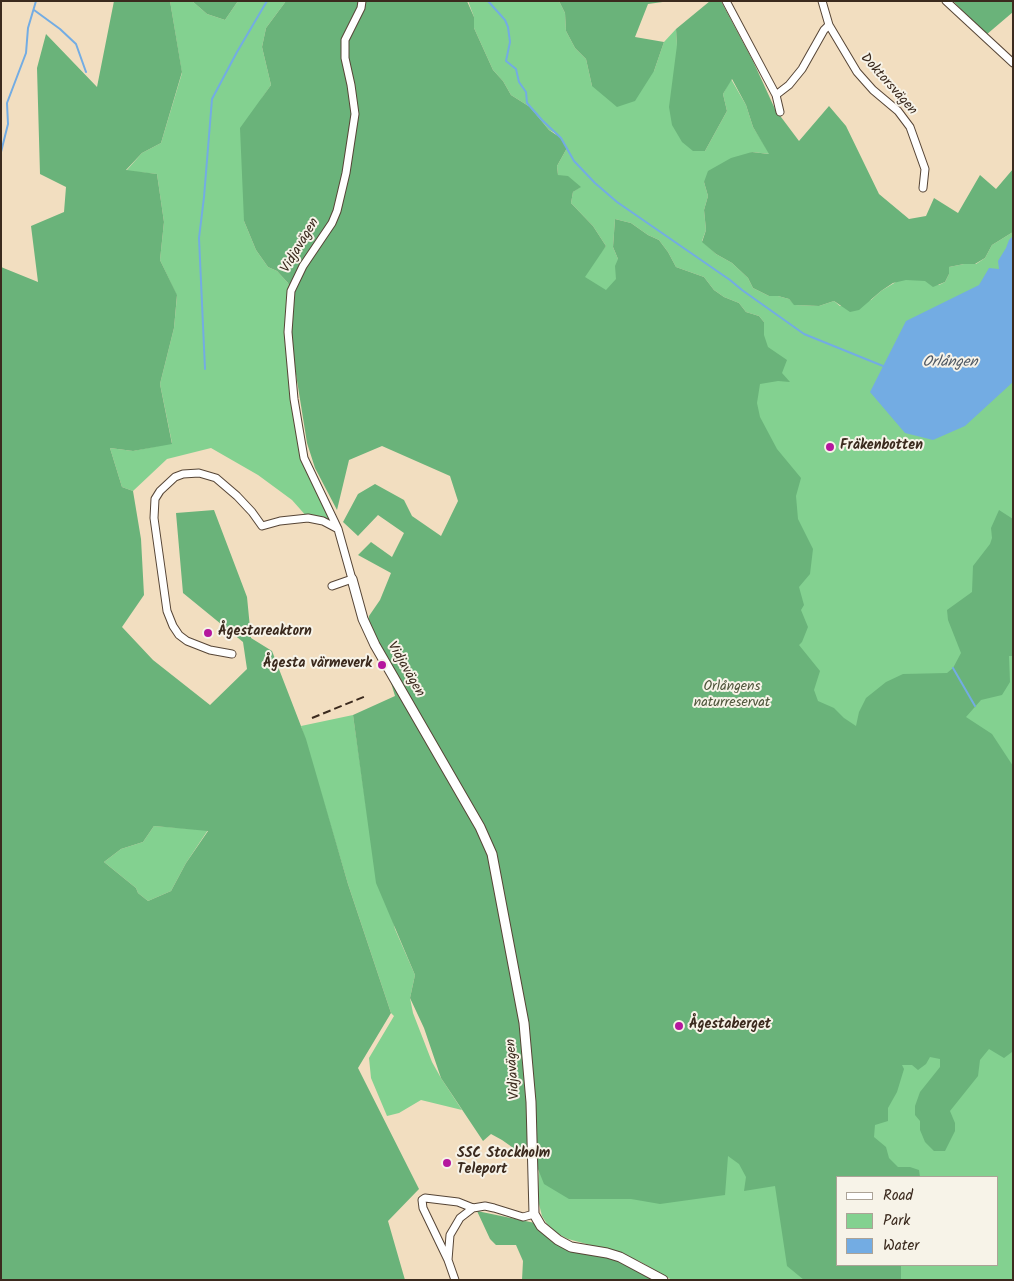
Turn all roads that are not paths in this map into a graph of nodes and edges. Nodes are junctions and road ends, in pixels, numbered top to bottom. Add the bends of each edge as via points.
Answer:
1 (362, 1) edge
2 (726, 1) edge
3 (822, 1) edge
4 (946, 1) edge
5 (829, 25) junction
6 (1013, 63) edge
7 (776, 95) junction
8 (780, 112) dead end
9 (923, 188) dead end
10 (338, 529) junction
11 (352, 579) junction
12 (332, 586) dead end
13 (232, 654) dead end
14 (473, 1208) junction
15 (534, 1214) junction
16 (448, 1260) junction
17 (455, 1280) edge
18 (663, 1280) edge

1 - 10 street, Vidjavägen via 345,40 355,114 346,173 332,223 303,266 291,291 288,332 304,458
2 - 7 street
3 - 5 street, Doktorsvägen
4 - 6 street
5 - 7 street via 802,69
5 - 9 street, Doktorsvägen via 857,72 910,127 925,169
7 - 8 street
10 - 11 street, Vidjavägen
10 - 13 street via 308,518 262,526 237,496 207,474 175,477 160,491 155,499 154,518 166,604 173,626 187,640 210,650
11 - 12 street
11 - 15 street, Vidjavägen via 362,619 480,827 492,854 524,1023 531,1102
14 - 15 street via 485,1206 523,1217
14 - 16 street via 460,1218 450,1235
14 - 16 street via 458,1202 422,1200
15 - 18 street via 541,1226 558,1240 620,1257
16 - 17 street

